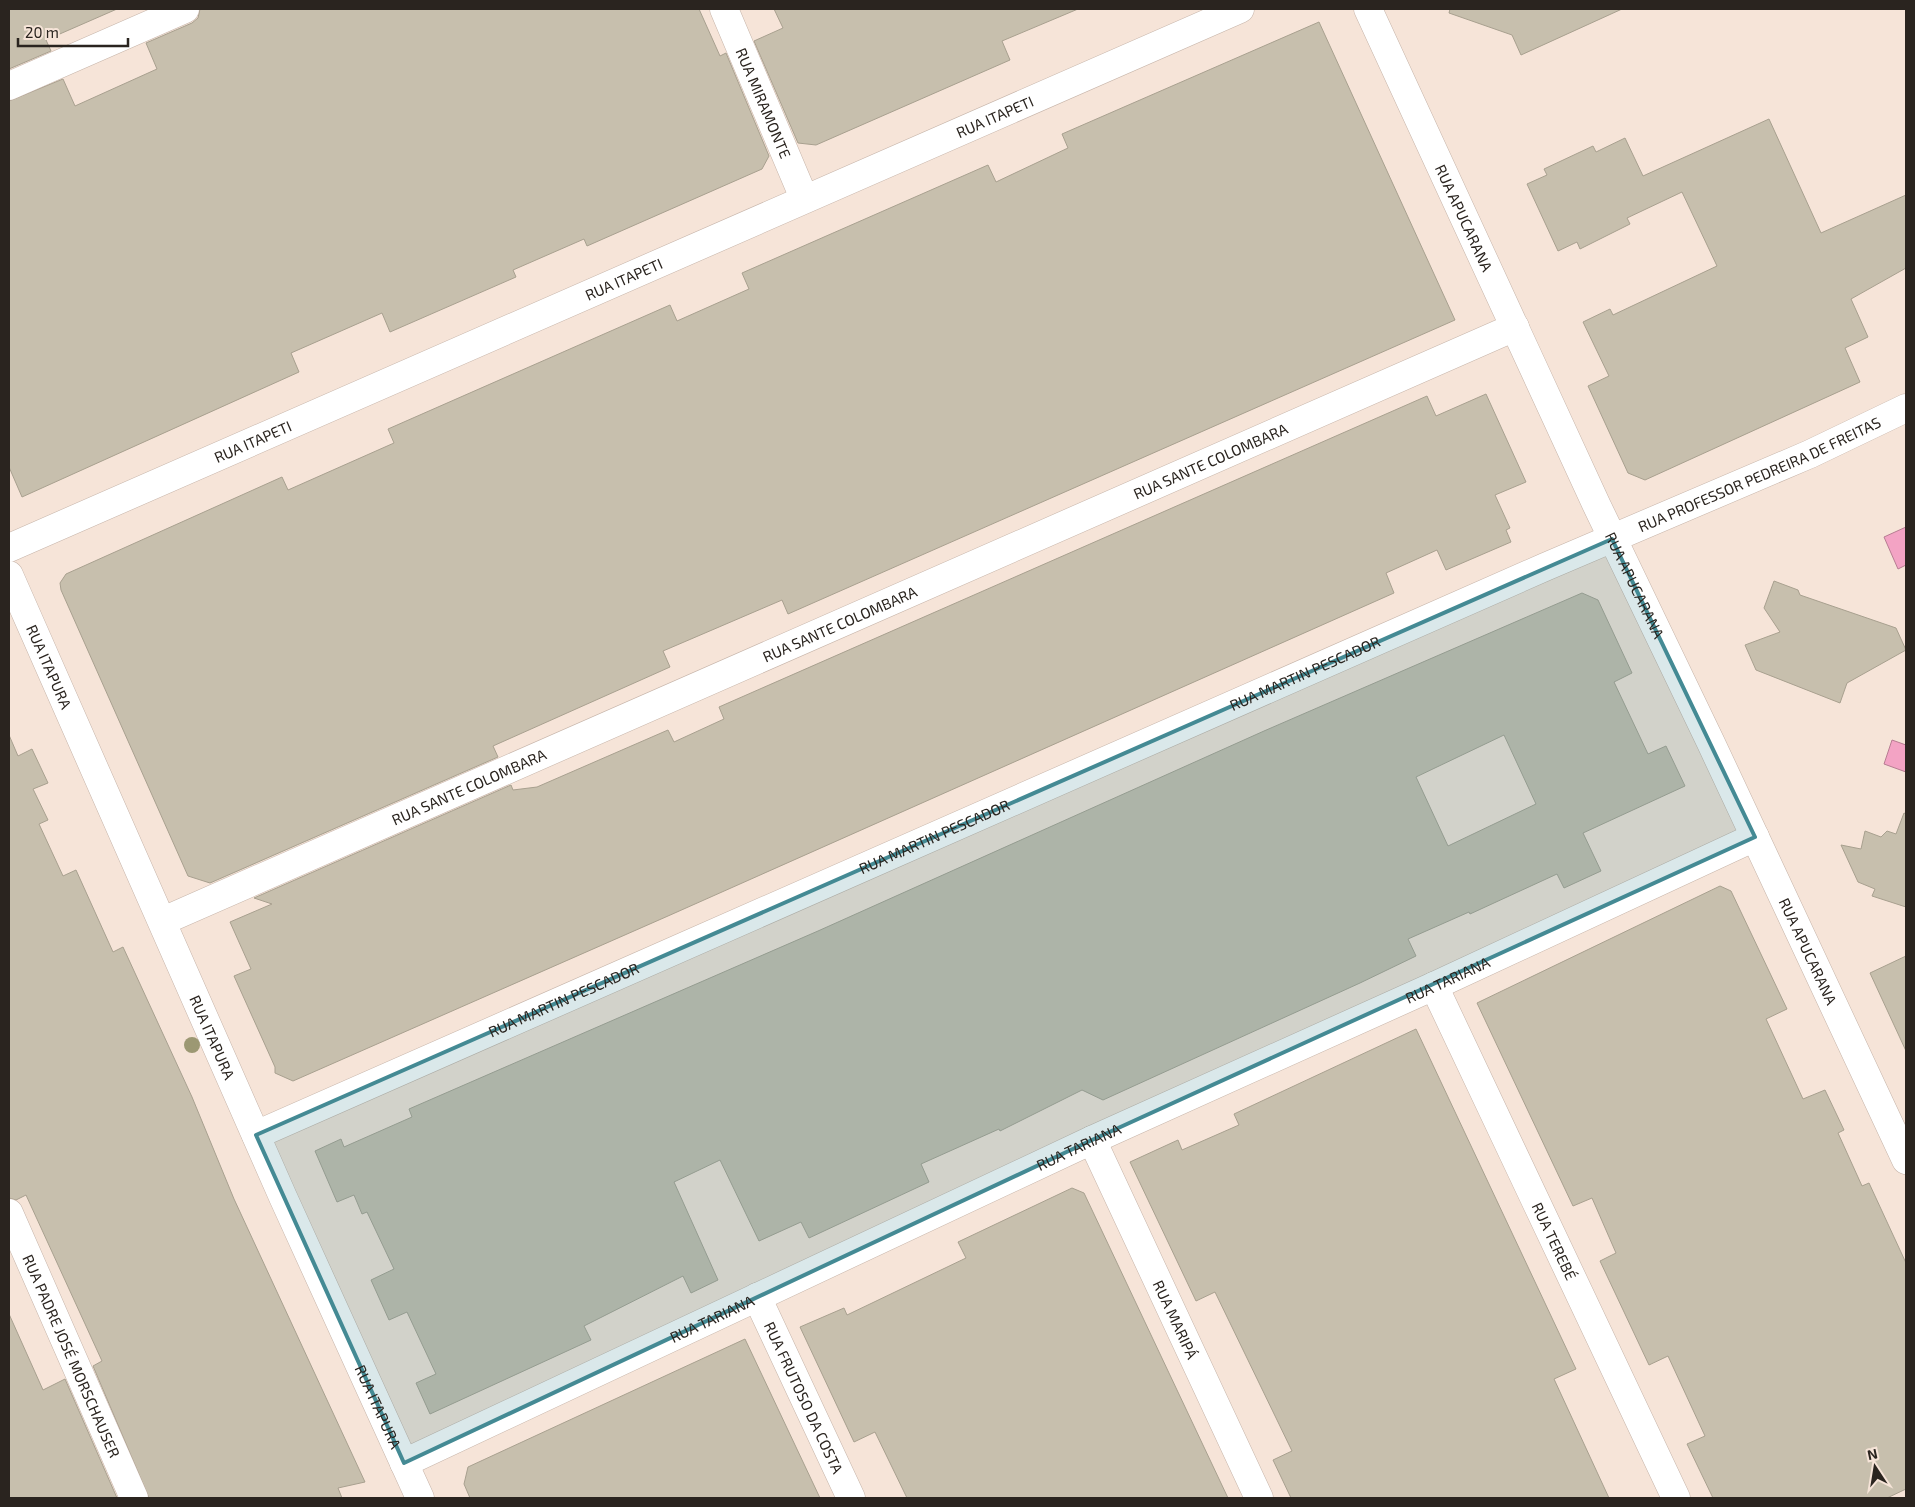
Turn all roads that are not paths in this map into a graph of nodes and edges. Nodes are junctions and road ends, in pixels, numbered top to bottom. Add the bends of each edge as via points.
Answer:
1 (185, 9) edge
2 (724, 9) edge
3 (1240, 9) edge
4 (1368, 9) edge
5 (9, 86) edge
6 (804, 198) junction
7 (1516, 327) junction
8 (1906, 408) edge
9 (1612, 539) junction
10 (9, 548) edge
11 (9, 575) edge
12 (1755, 837) junction
13 (163, 921) junction
14 (1434, 986) junction
15 (1898, 1122) edge
16 (256, 1135) junction
17 (1092, 1140) junction
18 (1906, 1160) edge
19 (9, 1213) edge
20 (757, 1297) junction
21 (404, 1463) junction
22 (134, 1498) edge
23 (420, 1498) edge
24 (850, 1498) edge
25 (1259, 1498) edge
26 (1676, 1498) edge

1 - 5 street
2 - 6 street, RUA MIRAMONTE
3 - 6 street, RUA ITAPETI
4 - 7 street, RUA APUCARANA
6 - 10 street, RUA ITAPETI
7 - 9 street, RUA APUCARANA
7 - 13 street, RUA SANTE COLOMBARA
8 - 9 street, RUA PROFESSOR PEDREIRA DE FREITAS via 1810,454
9 - 12 street, RUA APUCARANA
9 - 16 street, RUA MARTIN PESCADOR
11 - 13 street, RUA ITAPURA
12 - 14 street, RUA TARIANA
12 - 15 street, RUA APUCARANA
13 - 16 street, RUA ITAPURA
14 - 17 street, RUA TARIANA
14 - 26 street, RUA TEREBÉ
15 - 18 street, RUA APUCARANA
16 - 21 street, RUA ITAPURA
17 - 20 street, RUA TARIANA
17 - 25 street, RUA MARIPÁ
19 - 22 street, RUA PADRE JOSÉ MORSCHAUSER
20 - 21 street, RUA TARIANA
20 - 24 street, RUA FRUTOSO DA COSTA
21 - 23 street, RUA ITAPURA

